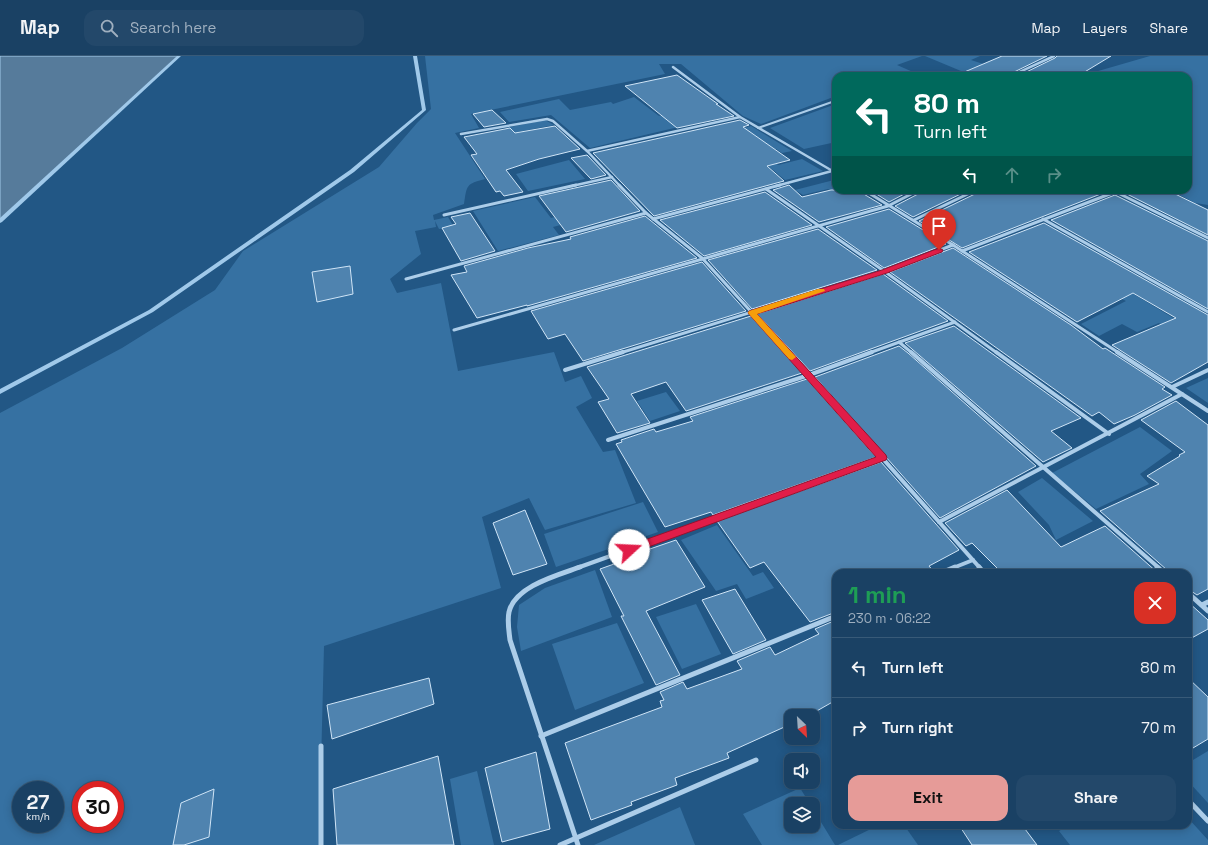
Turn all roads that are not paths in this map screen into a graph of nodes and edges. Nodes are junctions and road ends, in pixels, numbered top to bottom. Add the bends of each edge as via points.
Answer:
1 (1054, 56) edge
2 (673, 67) dead end
3 (1020, 72) edge
4 (832, 102) dead end
5 (740, 117) junction
6 (758, 128) junction
7 (461, 134) dead end
8 (587, 151) junction
9 (832, 171) joint
10 (612, 176) junction
11 (766, 189) junction
12 (870, 194) edge
13 (911, 194) edge
14 (968, 194) edge
15 (1106, 194) edge
16 (1120, 194) edge
17 (888, 206) junction
18 (646, 213) junction
19 (444, 215) dead end
20 (653, 219) junction
21 (1043, 219) junction
22 (914, 220) junction
23 (819, 225) junction
24 (1208, 238) edge
25 (953, 245) junction
26 (962, 251) junction
27 (702, 258) junction
28 (884, 271) junction
29 (406, 279) dead end
30 (1208, 312) edge
31 (752, 313) junction
32 (955, 322) junction
33 (454, 330) dead end
34 (899, 342) junction
35 (564, 370) dead end
36 (1208, 370) edge
37 (809, 375) junction
38 (1172, 387) junction
39 (1182, 394) junction
40 (1208, 411) edge
41 (1109, 434) junction
42 (608, 440) dead end
43 (883, 458) junction
44 (1042, 468) junction
45 (939, 522) junction
46 (973, 560) junction
47 (951, 569) edge
48 (981, 569) edge
49 (1159, 569) edge
50 (1192, 596) edge
51 (1208, 602) edge
52 (1202, 605) junction
53 (1208, 611) edge
54 (832, 618) edge
55 (541, 736) junction
56 (321, 746) dead end
57 (756, 760) dead end
58 (1192, 804) edge
59 (1208, 821) edge
60 (576, 838) junction
61 (321, 845) edge
62 (560, 845) edge
63 (578, 845) edge

1 - 3 street
2 - 5 street
4 - 6 lane
5 - 6 street
5 - 8 street
6 - 9 street
7 - 8 street via 547,119 553,121
8 - 10 street
9 - 11 street
10 - 18 street
10 - 19 street
11 - 20 street
11 - 23 street
12 - 17 street
13 - 17 street
14 - 22 street
15 - 21 street
16 - 24 street
17 - 22 street
17 - 23 street
18 - 20 street
18 - 29 street
20 - 27 street
21 - 26 street
21 - 30 street
22 - 25 street
23 - 27 street
23 - 28 street
25 - 26 street
25 - 28 street
26 - 38 street
27 - 31 street
27 - 33 street
28 - 31 street
28 - 32 street
31 - 35 street
31 - 37 street
32 - 34 street
32 - 41 street
34 - 37 street
34 - 44 street
36 - 38 street
37 - 42 street
37 - 43 street
38 - 39 street
39 - 40 street
39 - 41 street
41 - 44 street
43 - 45 street
43 - 55 street via 539,582 525,591 514,601 507,614 507,623 510,640
44 - 45 street
44 - 49 street
45 - 46 street
46 - 47 street
46 - 48 street
50 - 52 street
51 - 52 street
52 - 53 street
54 - 55 street
55 - 60 street
56 - 61 street
57 - 60 street
58 - 59 street
60 - 62 street
60 - 63 street

